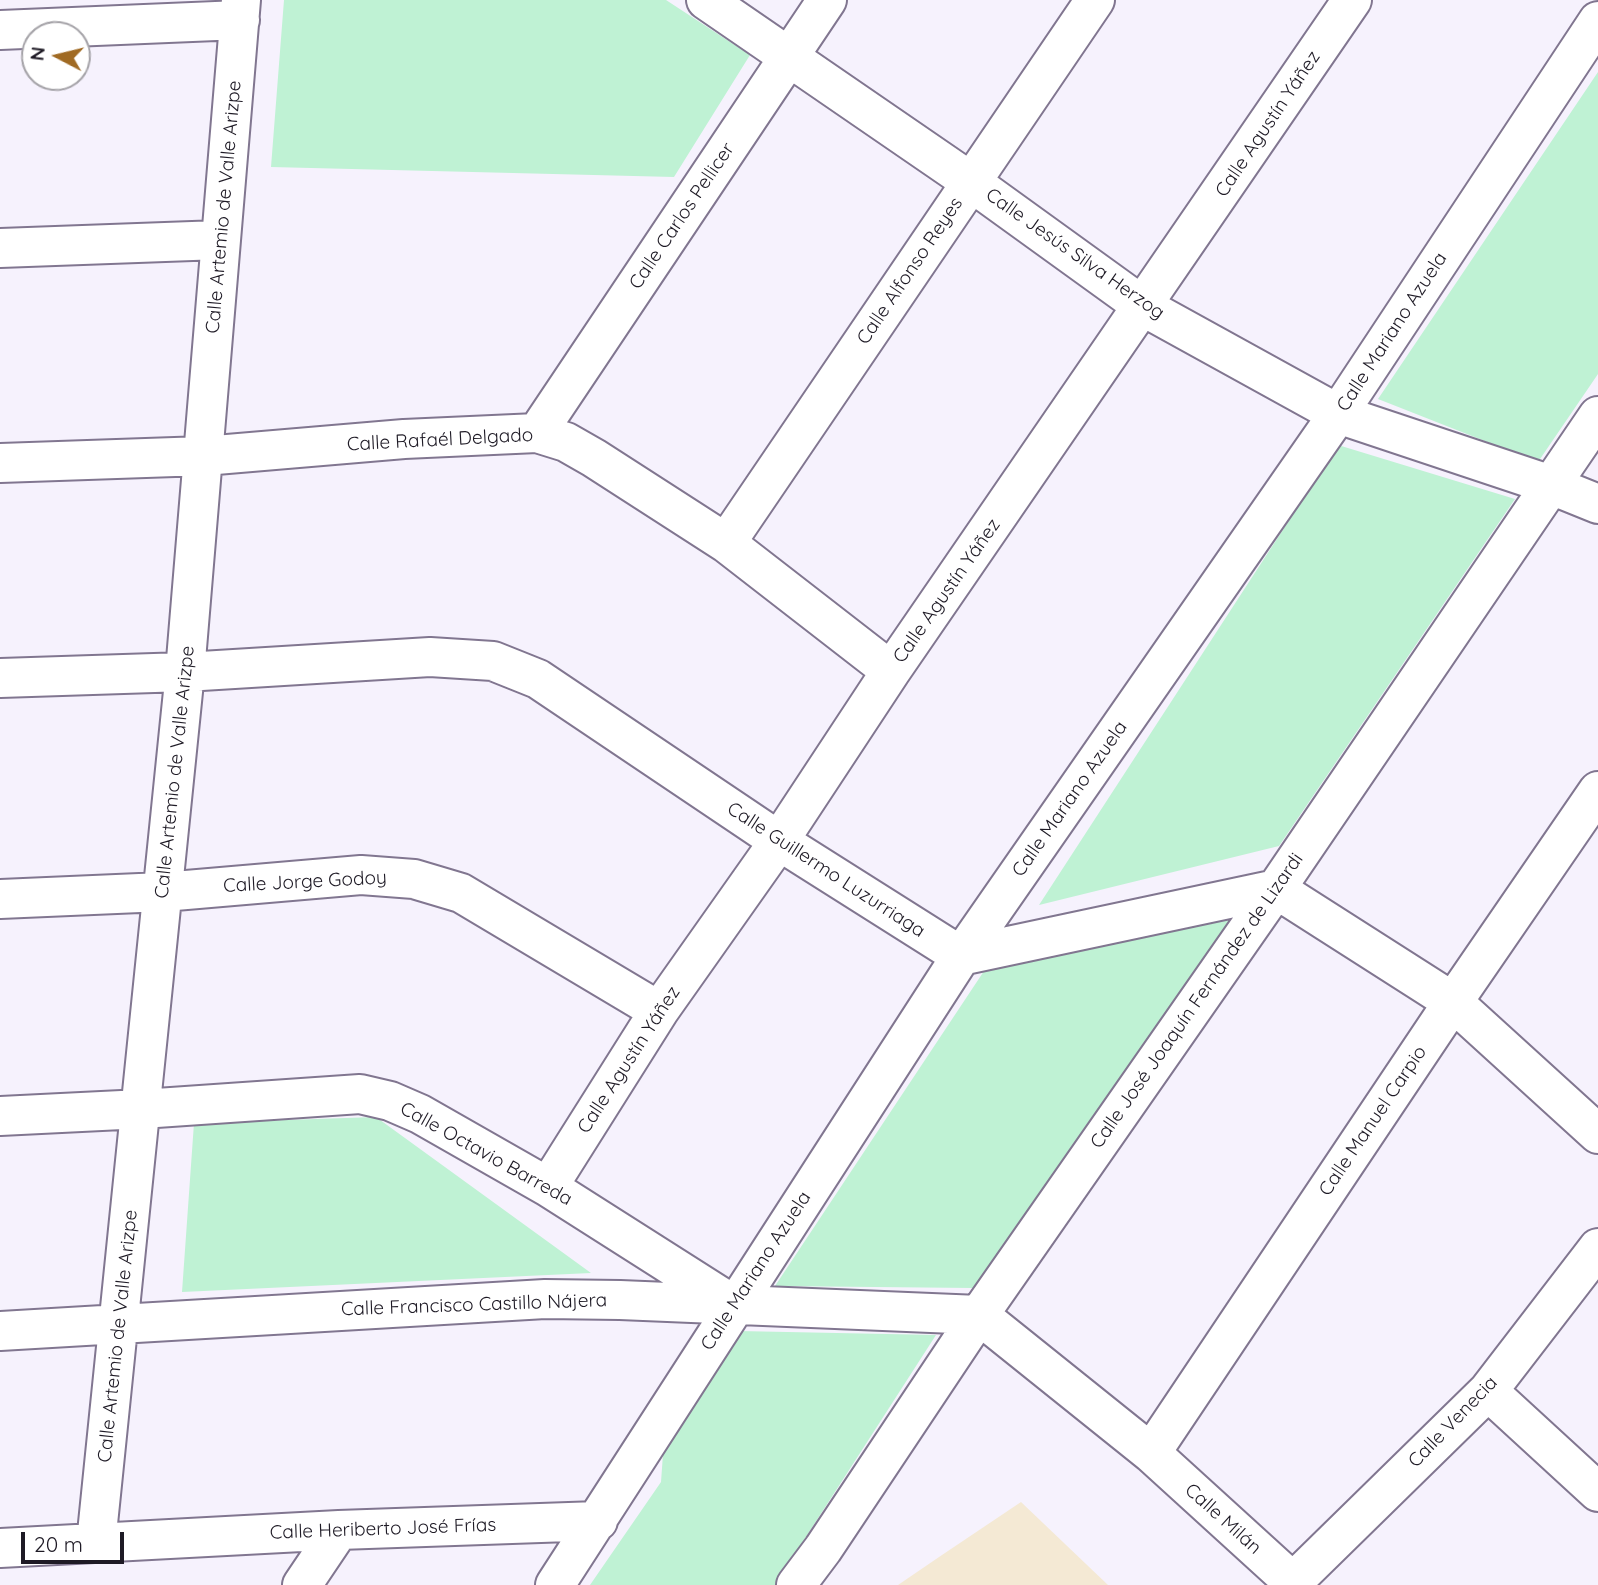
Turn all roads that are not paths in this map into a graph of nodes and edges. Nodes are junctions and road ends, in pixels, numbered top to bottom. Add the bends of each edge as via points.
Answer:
1 (706, 0) edge
2 (827, 0) edge
3 (1096, 0) edge
4 (1353, 0) edge
5 (241, 10) edge
6 (1598, 21) edge
7 (0, 30) edge
8 (788, 58) junction
9 (971, 181) junction
10 (220, 240) junction
11 (0, 248) edge
12 (1144, 307) junction
13 (1338, 414) junction
14 (1598, 416) edge
15 (537, 433) junction
16 (204, 456) junction
17 (0, 463) edge
18 (1550, 485) junction
19 (1598, 504) edge
20 (726, 543) junction
21 (891, 671) junction
22 (185, 672) junction
23 (0, 678) edge
24 (1598, 791) edge
25 (779, 841) junction
26 (1276, 889) junction
27 (163, 892) junction
28 (0, 899) edge
29 (961, 956) junction
30 (1453, 1002) junction
31 (659, 1011) junction
32 (142, 1110) junction
33 (0, 1116) edge
34 (1598, 1134) edge
35 (548, 1187) junction
36 (1598, 1248) edge
37 (734, 1305) junction
38 (979, 1315) junction
39 (120, 1323) junction
40 (0, 1331) edge
41 (1488, 1391) junction
42 (1151, 1453) junction
43 (1598, 1492) edge
44 (598, 1521) junction
45 (339, 1530) junction
46 (96, 1543) junction
47 (0, 1548) edge
48 (1294, 1584) edge
49 (302, 1585) edge
50 (555, 1585) edge
51 (796, 1585) edge

1 - 8 street, Calle Jesús Silva Herzog
2 - 8 street, Calle Carlos Pellicer
3 - 9 street, Calle Alfonso Reyes
4 - 12 street, Calle Agustín Yáñez
5 - 7 street
5 - 10 street, Calle Artemio de Valle Arizpe
6 - 13 street, Calle Mariano Azuela
8 - 9 street, Calle Jesús Silva Herzog
8 - 15 street, Calle Carlos Pellicer
9 - 12 street, Calle Jesús Silva Herzog
9 - 20 street, Calle Alfonso Reyes
10 - 11 street
10 - 16 street, Calle Artemio de Valle Arizpe
12 - 13 street, Calle Jesús Silva Herzog
12 - 21 street, Calle Agustín Yáñez
13 - 18 street, Calle Jesús Silva Herzog
13 - 29 street, Calle Mariano Azuela
14 - 18 street, Calle José Joaquín Fernández de Lizardi
15 - 16 street, Calle Rafaél Delgado
15 - 20 street, Calle Rafaél Delgado via 585,453
16 - 17 street, Calle Rafaél Delgado
16 - 22 street, Calle Artemio de Valle Arizpe
18 - 19 street, Calle Jesús Silva Herzog
18 - 26 street, Calle José Joaquín Fernández de Lizardi
20 - 21 street, Calle Rafaél Delgado
21 - 25 street, Calle Agustín Yáñez
22 - 23 street, Calle Guillermo Luzurriaga
22 - 25 street, Calle Guillermo Luzurriaga via 430,657 493,662 538,680
22 - 27 street, Calle Artemio de Valle Arizpe
24 - 30 street, Calle Manuel Carpio
25 - 29 street, Calle Guillermo Luzurriaga
25 - 31 street, Calle Agustín Yáñez
26 - 29 street
26 - 30 street
26 - 38 street, Calle José Joaquín Fernández de Lizardi
27 - 28 street, Calle Jorge Godoy
27 - 31 street, Calle Jorge Godoy via 361,875 414,878 461,893
27 - 32 street, Calle Artemio de Valle Arizpe
29 - 37 street, Calle Mariano Azuela
30 - 34 street
30 - 42 street, Calle Manuel Carpio
31 - 35 street, Calle Agustín Yáñez
32 - 33 street, Calle Octavio Barreda
32 - 35 street, Calle Octavio Barreda via 360,1094 420,1114
32 - 39 street, Calle Artemio de Valle Arizpe
35 - 37 street, Calle Octavio Barreda
36 - 41 street, Calle Venecia
37 - 38 street, Calle Francisco Castillo Nájera
37 - 39 street, Calle Francisco Castillo Nájera via 545,1299
37 - 44 street, Calle Mariano Azuela
38 - 42 street
38 - 51 street, Calle José Joaquín Fernández de Lizardi
39 - 40 street, Calle Francisco Castillo Nájera
39 - 46 street, Calle Artemio de Valle Arizpe
41 - 43 street
41 - 48 street, Calle Venecia
42 - 48 street, Calle Milán
44 - 45 street, Calle Heriberto José Frías
44 - 50 street, Calle Mariano Azuela
45 - 46 street, Calle Heriberto José Frías
45 - 49 street
46 - 47 street, Calle Heriberto José Frías

